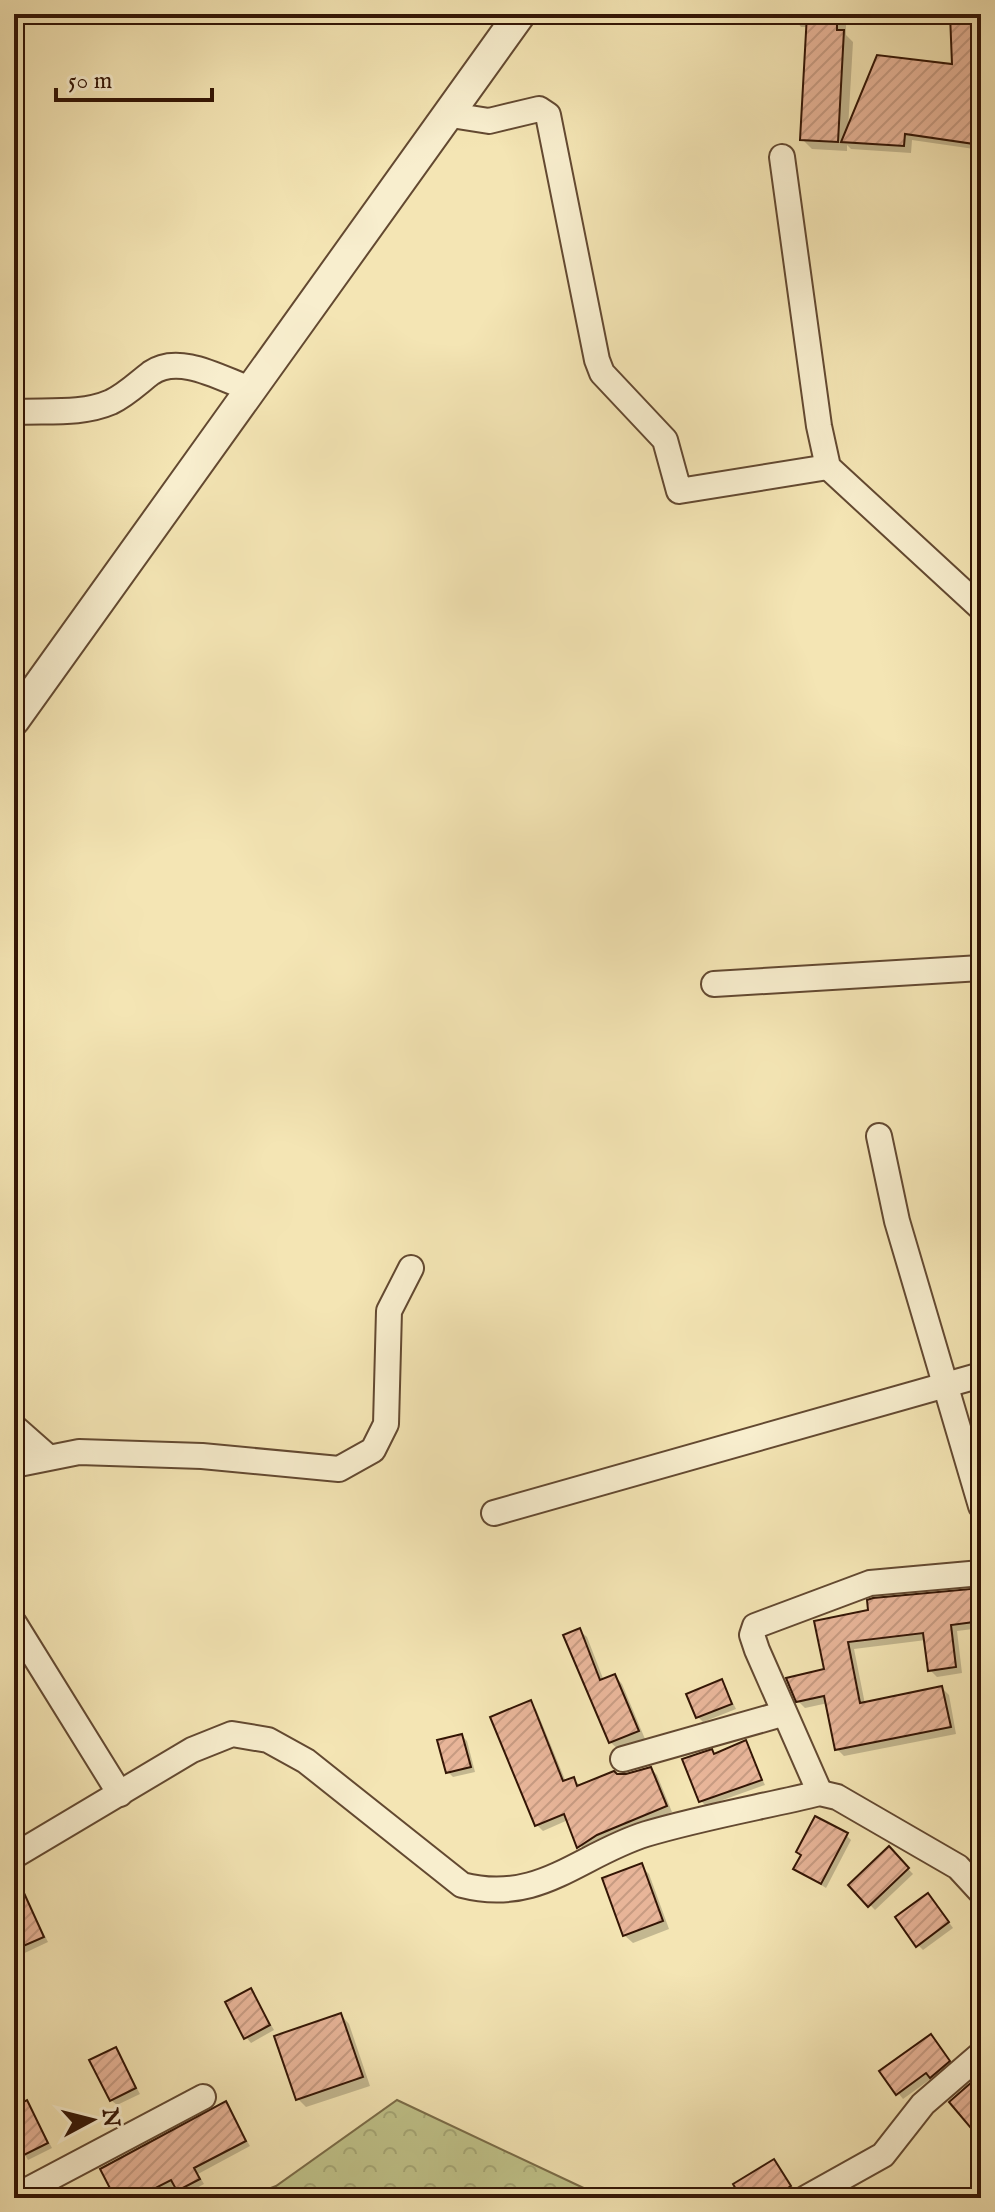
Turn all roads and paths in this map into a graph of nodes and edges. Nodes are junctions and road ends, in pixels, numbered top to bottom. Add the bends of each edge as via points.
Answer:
1 (520, 14) edge
2 (451, 115) junction
3 (782, 157) dead end
4 (250, 389) junction
5 (14, 412) edge
6 (828, 467) junction
7 (981, 608) edge
8 (14, 720) edge
9 (981, 968) edge
10 (714, 984) dead end
11 (879, 1136) dead end
12 (411, 1268) dead end
13 (981, 1375) edge
14 (944, 1387) junction
15 (14, 1427) edge
16 (48, 1457) junction
17 (14, 1465) edge
18 (981, 1506) edge
19 (494, 1513) dead end
20 (981, 1573) edge
21 (14, 1623) edge
22 (782, 1714) junction
23 (623, 1759) dead end
24 (820, 1793) junction
25 (120, 1794) junction
26 (14, 1856) edge
27 (970, 1864) edge
28 (981, 1892) edge
29 (981, 2054) edge
30 (203, 2097) dead end
31 (14, 2197) edge
32 (806, 2198) edge

1 - 2 street
2 - 4 street
2 - 6 street via 489,121 539,109 548,115 597,360 602,373 665,440 679,491
3 - 6 street
4 - 5 street via 169,365 98,406
4 - 8 street
6 - 7 street
9 - 10 street
11 - 14 street
12 - 16 street via 389,1311 386,1424 373,1450 339,1469 202,1456 79,1452
13 - 14 street
14 - 18 street
14 - 19 street
15 - 16 street
16 - 17 street
20 - 22 street via 870,1583 755,1626 752,1635
21 - 25 street
22 - 23 street
22 - 24 street
24 - 25 street via 646,1834 543,1883 491,1892 462,1885 350,1793 268,1740 232,1734 192,1750
24 - 27 street
25 - 26 street
27 - 28 street
29 - 32 street via 923,2104 883,2155
30 - 31 street

